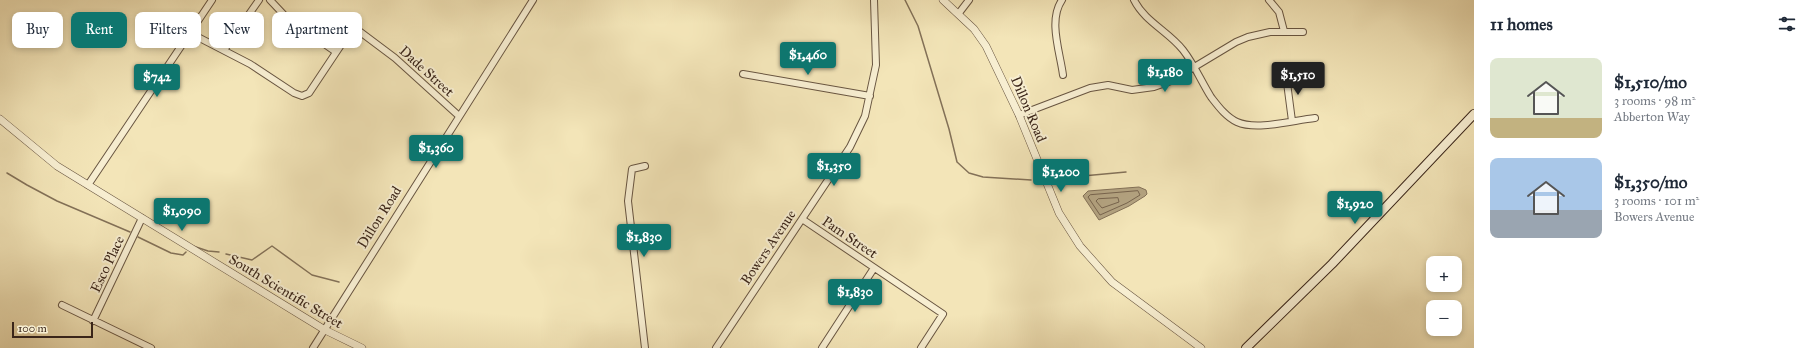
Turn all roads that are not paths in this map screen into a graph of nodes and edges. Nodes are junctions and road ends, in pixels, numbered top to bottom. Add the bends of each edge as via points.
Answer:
1 (212, 0) edge
2 (259, 0) edge
3 (270, 0) edge
4 (533, 0) edge
5 (874, 0) edge
6 (943, 0) edge
7 (970, 0) edge
8 (1062, 0) edge
9 (1134, 0) edge
10 (1269, 0) edge
11 (959, 13) junction
12 (201, 16) edge
13 (1284, 31) junction
14 (1303, 32) dead end
15 (201, 38) edge
16 (180, 48) edge
17 (224, 50) junction
18 (336, 52) junction
19 (1194, 68) junction
20 (743, 74) dead end
21 (1063, 74) dead end
22 (1286, 74) dead end
23 (870, 96) junction
24 (1474, 114) edge
25 (1019, 115) junction
26 (459, 116) junction
27 (1315, 118) dead end
28 (0, 119) edge
29 (1292, 120) junction
30 (646, 166) dead end
31 (88, 185) junction
32 (142, 218) junction
33 (802, 219) junction
34 (874, 268) junction
35 (62, 305) dead end
36 (93, 321) junction
37 (325, 330) junction
38 (151, 348) edge
39 (312, 348) edge
40 (362, 348) edge
41 (645, 348) edge
42 (716, 348) edge
43 (822, 348) edge
44 (921, 348) edge
45 (1201, 348) edge
46 (1246, 348) edge

1 - 12 street
2 - 17 street
3 - 18 street via 287,18
4 - 26 street, Dillon Road
5 - 23 street, Bowers Avenue via 876,65
6 - 11 street, Dillon Road
7 - 11 street
8 - 21 street via 1057,9 1055,23
9 - 19 street via 1147,18 1176,42
10 - 13 street via 1279,12
11 - 25 street, Dillon Road via 986,46
13 - 14 street
13 - 19 street via 1258,34 1236,42
15 - 17 street
16 - 31 street
17 - 18 street via 302,96 309,94
18 - 26 street, Dade Street via 351,30 360,30
19 - 25 street via 1154,87 1132,90 1108,85 1090,88
19 - 29 street via 1219,107 1236,122 1252,125
20 - 23 street
22 - 29 street
23 - 33 street, Bowers Avenue via 866,116 850,147
24 - 46 main road via 1332,264
25 - 45 street, Dillon Road via 1059,213 1080,246 1112,282
26 - 37 street, Dillon Road
27 - 29 street
28 - 31 street, South Scientific Street via 57,166
30 - 41 street via 632,169 628,201
31 - 32 street, South Scientific Street
32 - 36 street, Esco Place
32 - 37 street, South Scientific Street
33 - 34 street, Pam Street
33 - 42 street, Bowers Avenue
34 - 43 street
34 - 44 street, Pam Street via 943,315
35 - 36 street
36 - 38 street
37 - 39 street, Dillon Road
37 - 40 street, South Scientific Street

